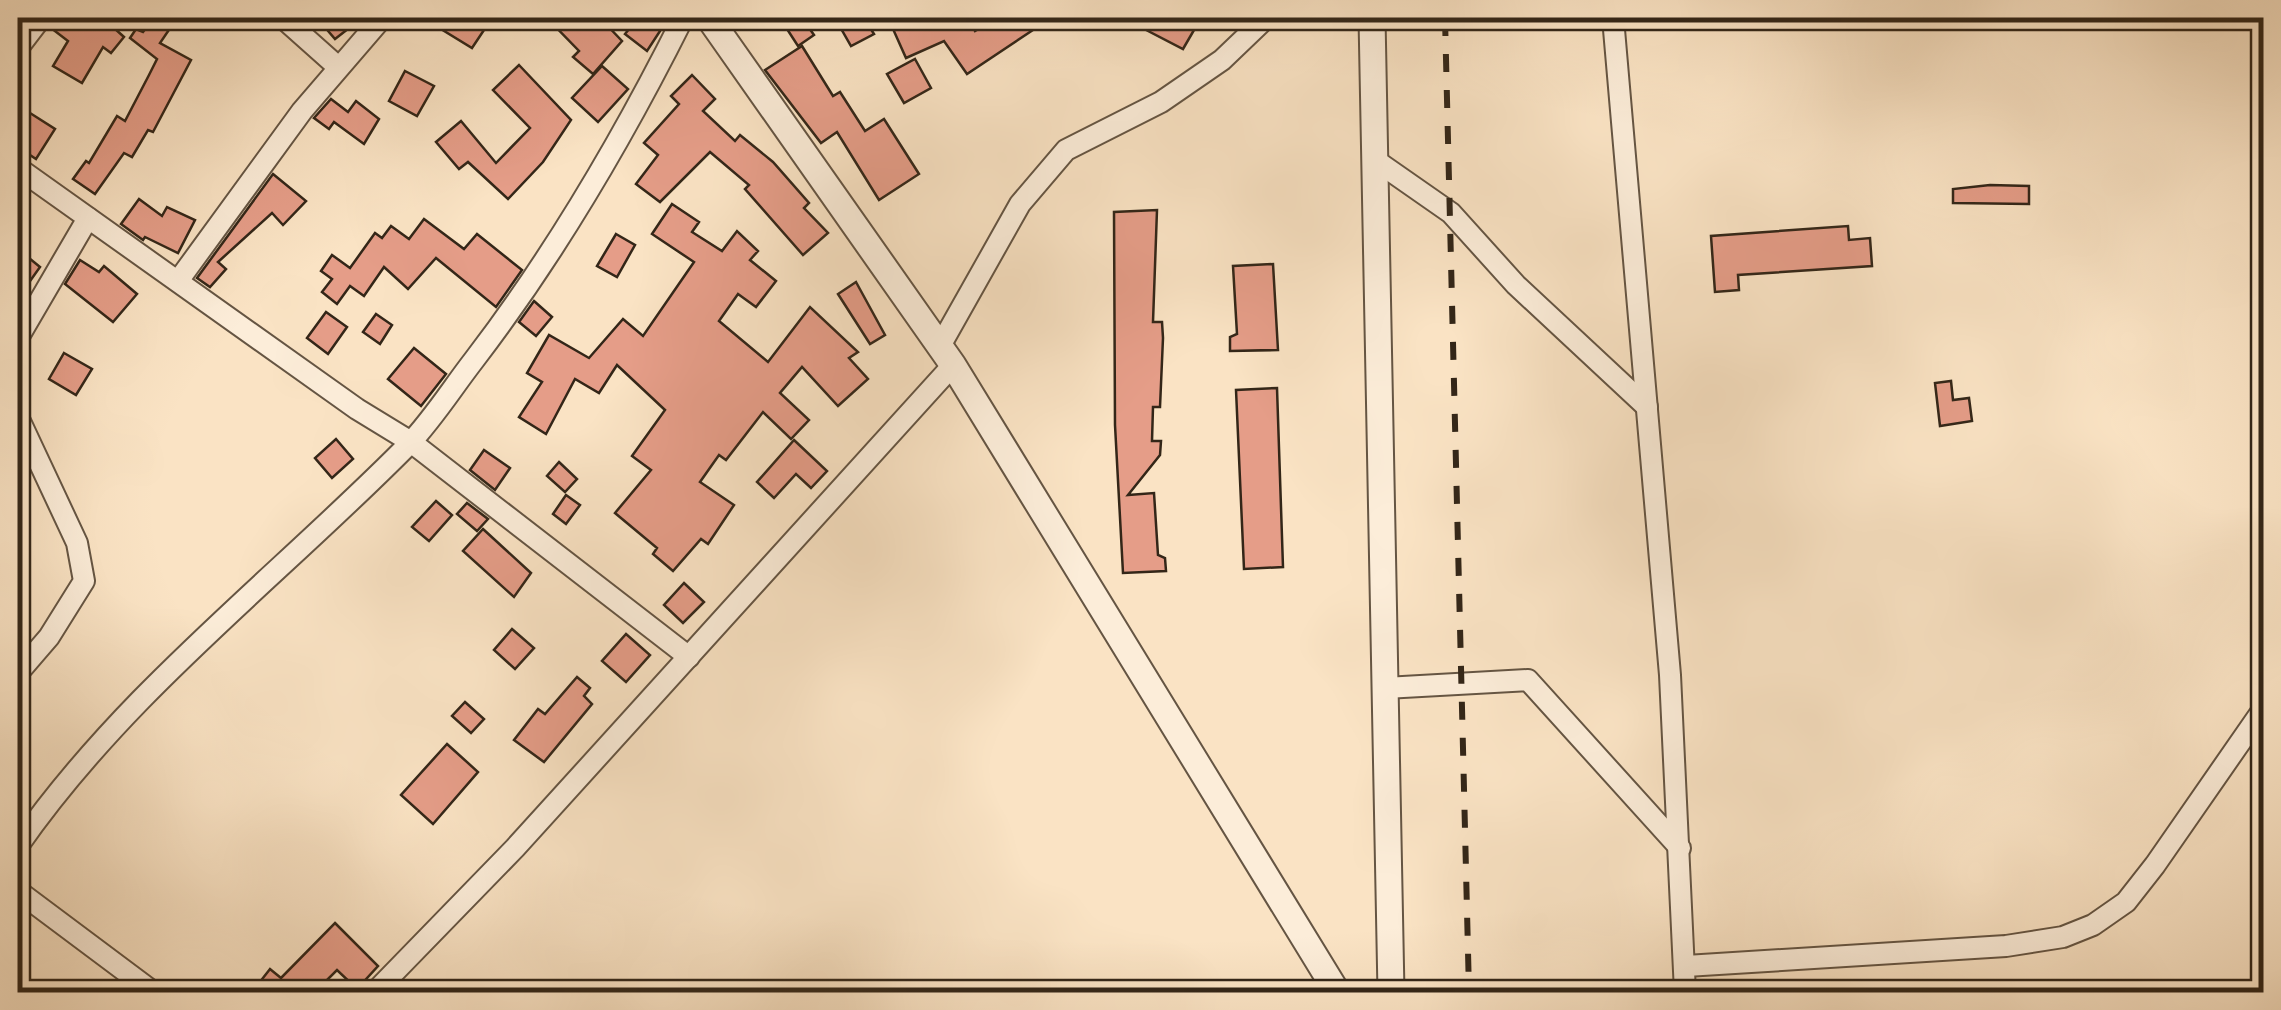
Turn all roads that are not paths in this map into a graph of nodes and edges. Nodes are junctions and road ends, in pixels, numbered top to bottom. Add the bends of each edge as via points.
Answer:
1 (42, 18) edge
2 (283, 18) edge
3 (382, 18) edge
4 (684, 18) edge
5 (709, 18) edge
6 (1266, 18) edge
7 (1372, 18) edge
8 (1613, 18) edge
9 (18, 48) edge
10 (338, 68) junction
11 (1375, 160) junction
12 (18, 168) edge
13 (88, 218) junction
14 (178, 281) junction
15 (18, 338) edge
16 (946, 356) junction
17 (1647, 407) junction
18 (18, 417) edge
19 (411, 442) junction
20 (689, 657) junction
21 (18, 673) edge
22 (1385, 688) junction
23 (2264, 708) edge
24 (18, 846) edge
25 (1680, 848) junction
26 (18, 891) edge
27 (1686, 966) junction
28 (152, 992) edge
29 (375, 992) edge
30 (1336, 992) edge
31 (1391, 992) edge
32 (1685, 992) edge

1 - 9 street
2 - 10 street
3 - 10 street
4 - 19 street via 581,208 528,290
5 - 16 street
6 - 16 street via 1222,60 1161,102 1066,150 1020,204
7 - 11 street
8 - 17 street
10 - 14 street
11 - 17 street via 1450,213
11 - 22 street
12 - 13 street
13 - 14 street
13 - 15 street
14 - 19 street
16 - 20 street
16 - 30 street
17 - 25 street
18 - 21 street via 78,543 84,580 67,613
19 - 20 street
19 - 24 street via 176,665 44,808
20 - 29 street
22 - 25 street via 1528,680
22 - 31 street
23 - 27 street via 2136,890 2093,926 2006,946
25 - 27 street
26 - 28 street
27 - 32 street

